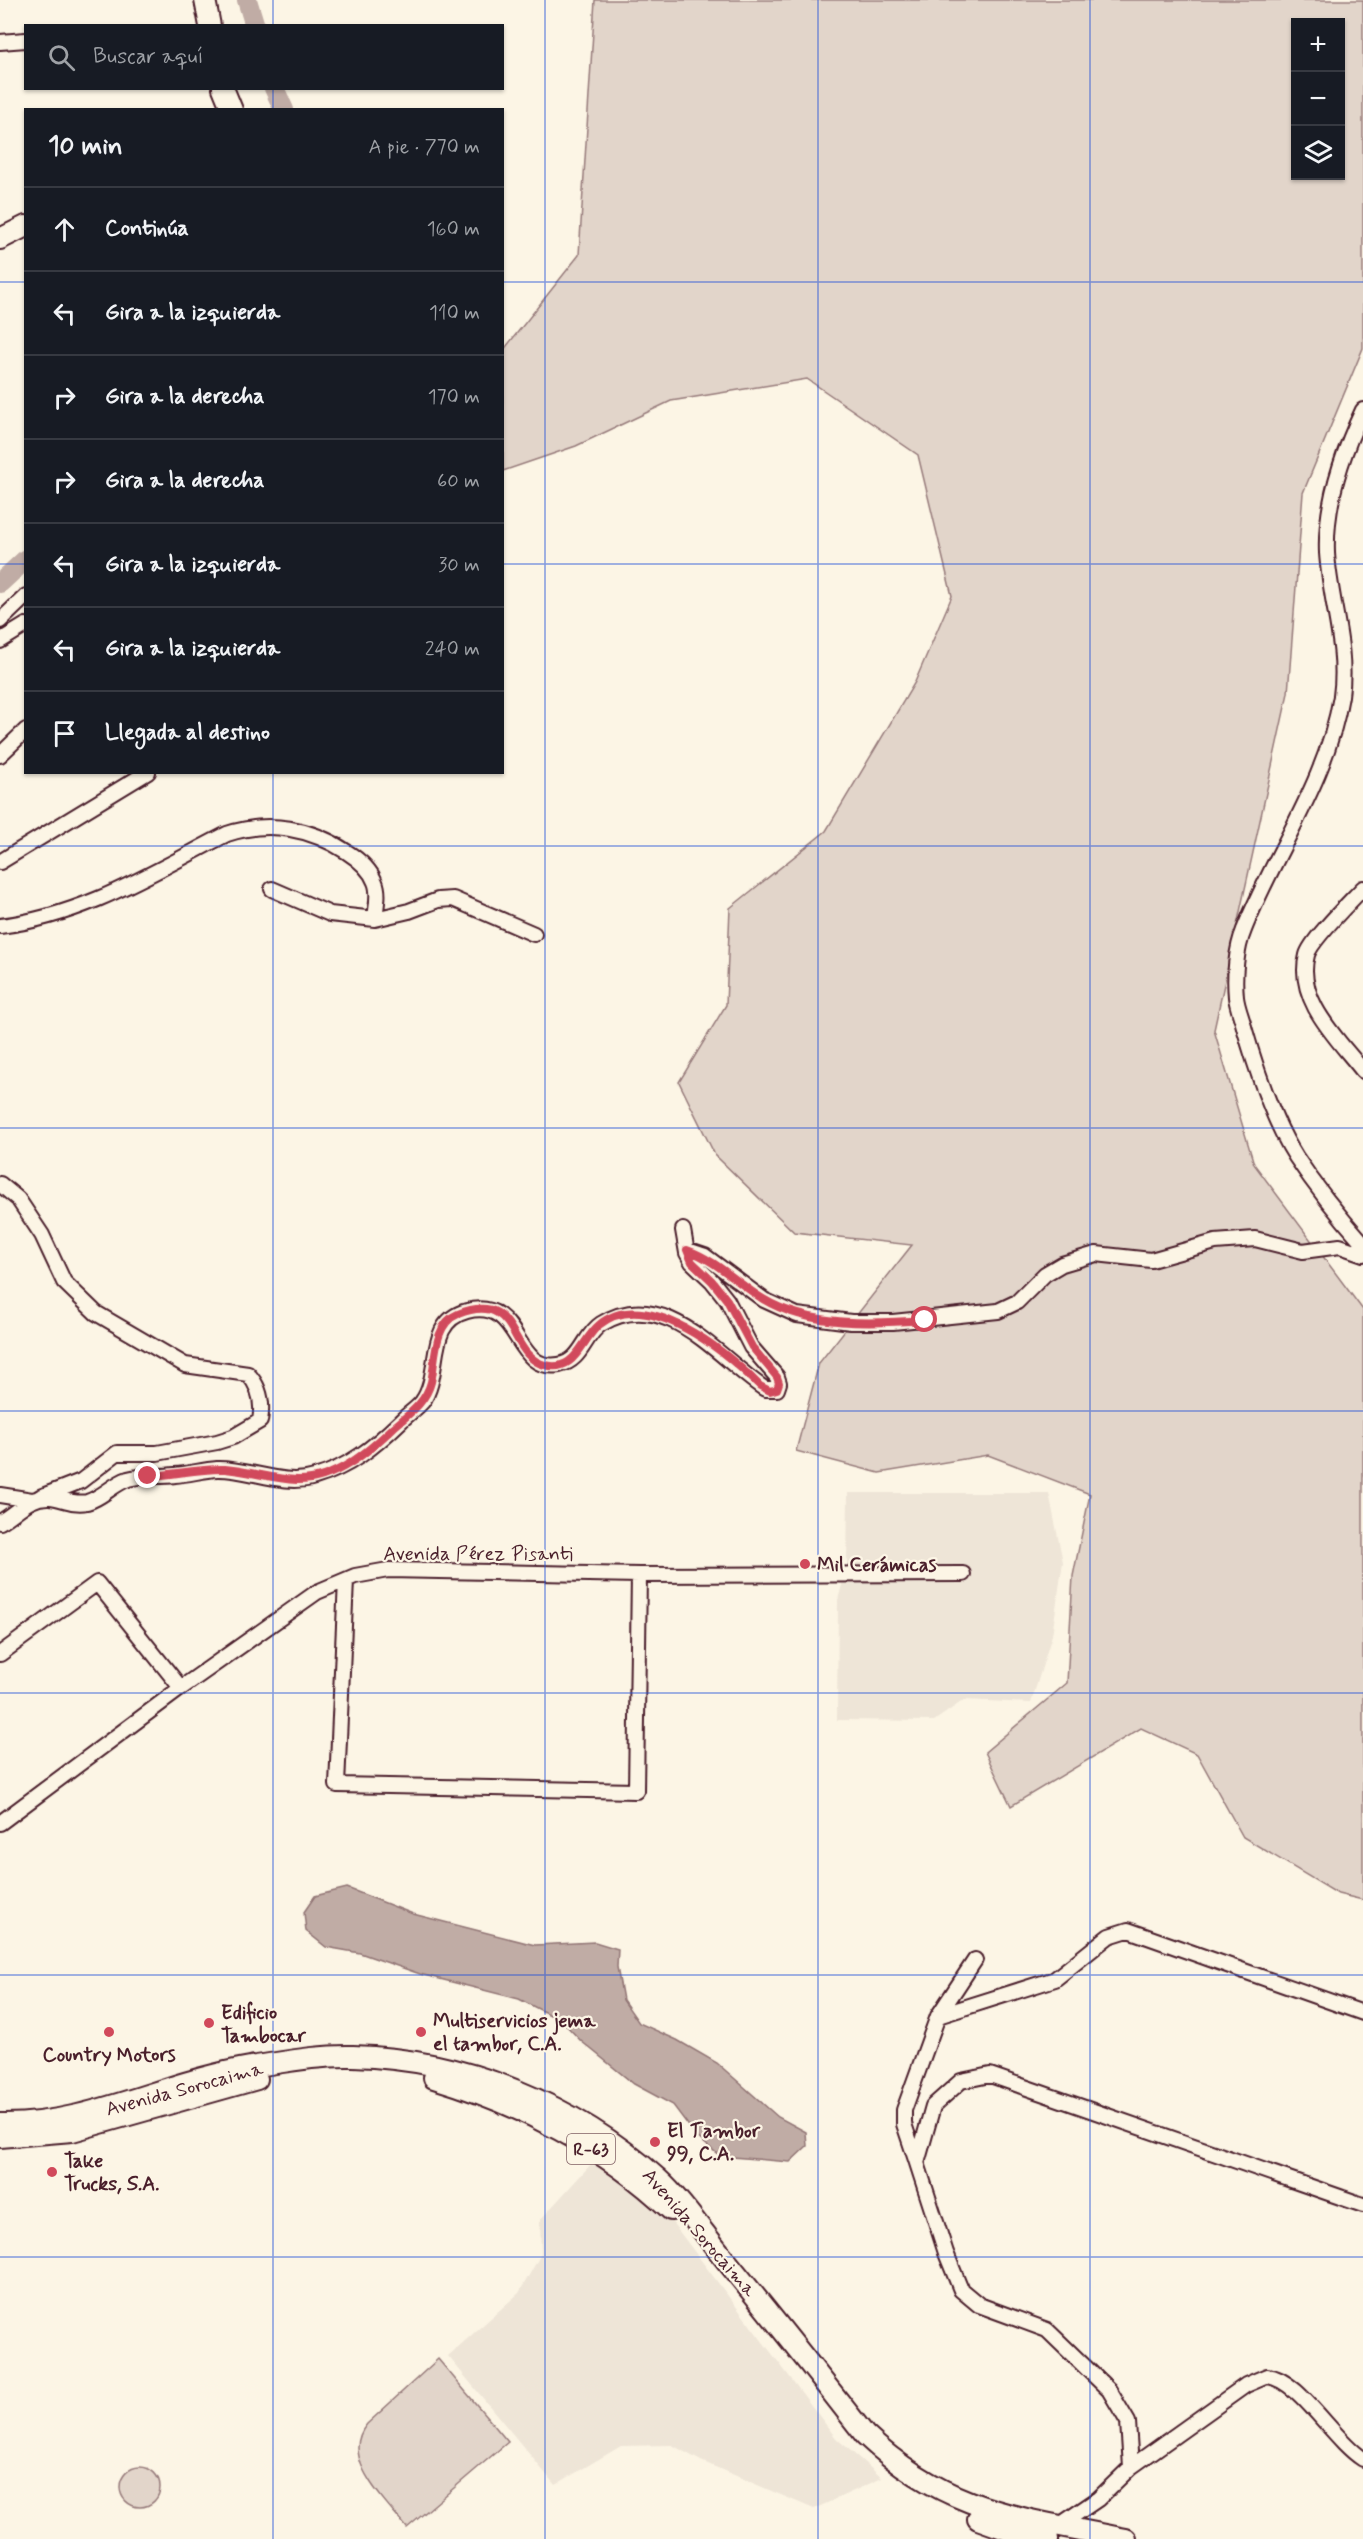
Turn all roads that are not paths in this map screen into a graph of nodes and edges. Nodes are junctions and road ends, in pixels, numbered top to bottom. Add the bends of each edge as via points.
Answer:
1 (205, 0) edge
2 (210, 24) edge
3 (24, 40) edge
4 (0, 42) edge
5 (224, 90) edge
6 (231, 108) edge
7 (24, 227) edge
8 (0, 239) edge
9 (1363, 410) edge
10 (24, 598) edge
11 (0, 621) edge
12 (24, 626) edge
13 (0, 641) edge
14 (24, 732) edge
15 (0, 755) edge
16 (145, 774) edge
17 (0, 862) edge
18 (1363, 888) edge
19 (272, 889) dead end
20 (375, 919) junction
21 (0, 926) edge
22 (534, 934) dead end
23 (1363, 1071) edge
24 (0, 1185) edge
25 (683, 1230) dead end
26 (1363, 1243) edge
27 (687, 1250) junction
28 (1363, 1254) edge
29 (0, 1495) edge
30 (33, 1500) junction
31 (0, 1522) edge
32 (963, 1574) dead end
33 (639, 1575) junction
34 (346, 1580) junction
35 (0, 1654) edge
36 (181, 1688) junction
37 (0, 1823) edge
38 (975, 1960) dead end
39 (1363, 2013) edge
40 (938, 2016) junction
41 (313, 2063) junction
42 (0, 2124) edge
43 (0, 2137) edge
44 (917, 2163) junction
45 (1363, 2205) edge
46 (1363, 2459) edge
47 (1131, 2467) junction
48 (1051, 2534) edge
49 (1126, 2539) edge

1 - 2 main road
3 - 4 street
5 - 6 main road
7 - 8 main road
9 - 26 street via 1343,452 1332,496 1327,552 1344,655 1341,696 1329,747 1243,932 1236,997 1258,1075 1295,1155
10 - 11 street
12 - 13 street
14 - 15 street
16 - 17 street
18 - 23 street via 1307,954 1306,975 1319,1016
19 - 20 street via 330,914
20 - 21 street via 378,896 363,864 316,834 284,827 251,828 227,834 94,902 50,918
20 - 22 street via 453,899
24 - 30 street via 18,1199 42,1235 64,1282 96,1313 185,1365 248,1374 261,1404 260,1421 232,1437 157,1453 117,1453 81,1481
25 - 27 street
27 - 28 street via 705,1256 764,1300 797,1314 893,1323 998,1311 1017,1302 1045,1274 1062,1264 1096,1254 1151,1260 1215,1242 1255,1239 1304,1251 1340,1246
27 - 30 street via 692,1262 727,1300 752,1347 777,1377 777,1389 765,1389 707,1341 653,1315 627,1315 605,1322 568,1363 547,1366 528,1355 516,1333 491,1309 468,1311 450,1318 443,1326 431,1383 421,1403 374,1446 336,1471 300,1480 217,1469 126,1480 85,1502 49,1497
29 - 30 street
30 - 31 street
32 - 33 street, Avenida Pérez Pisanti
33 - 34 street, Avenida Pérez Pisanti via 388,1570
33 - 34 street via 636,1791 337,1785
34 - 36 street, Avenida Pérez Pisanti via 317,1592
35 - 36 street via 97,1583
36 - 37 street, Avenida Pérez Pisanti
38 - 40 street
39 - 40 street via 1128,1930 1109,1936 1055,1979
40 - 44 street via 904,2110 904,2124
41 - 42 main road, Avenida Sorocaima / R-63 via 221,2073 65,2118
41 - 43 main road, Avenida Sorocaima / R-63 via 72,2131
41 - 48 main road, Avenida Sorocaima / R-63 via 352,2056 449,2070 546,2102 598,2134 660,2181 698,2224 861,2438 943,2492
44 - 45 street via 933,2106 961,2081 990,2075
44 - 47 street via 961,2290 979,2305 1047,2330 1109,2390 1128,2422
46 - 47 street via 1349,2450 1285,2381 1267,2376 1246,2385
47 - 48 street via 1098,2499
48 - 49 main road, Avenida Sorocaima / R-63

